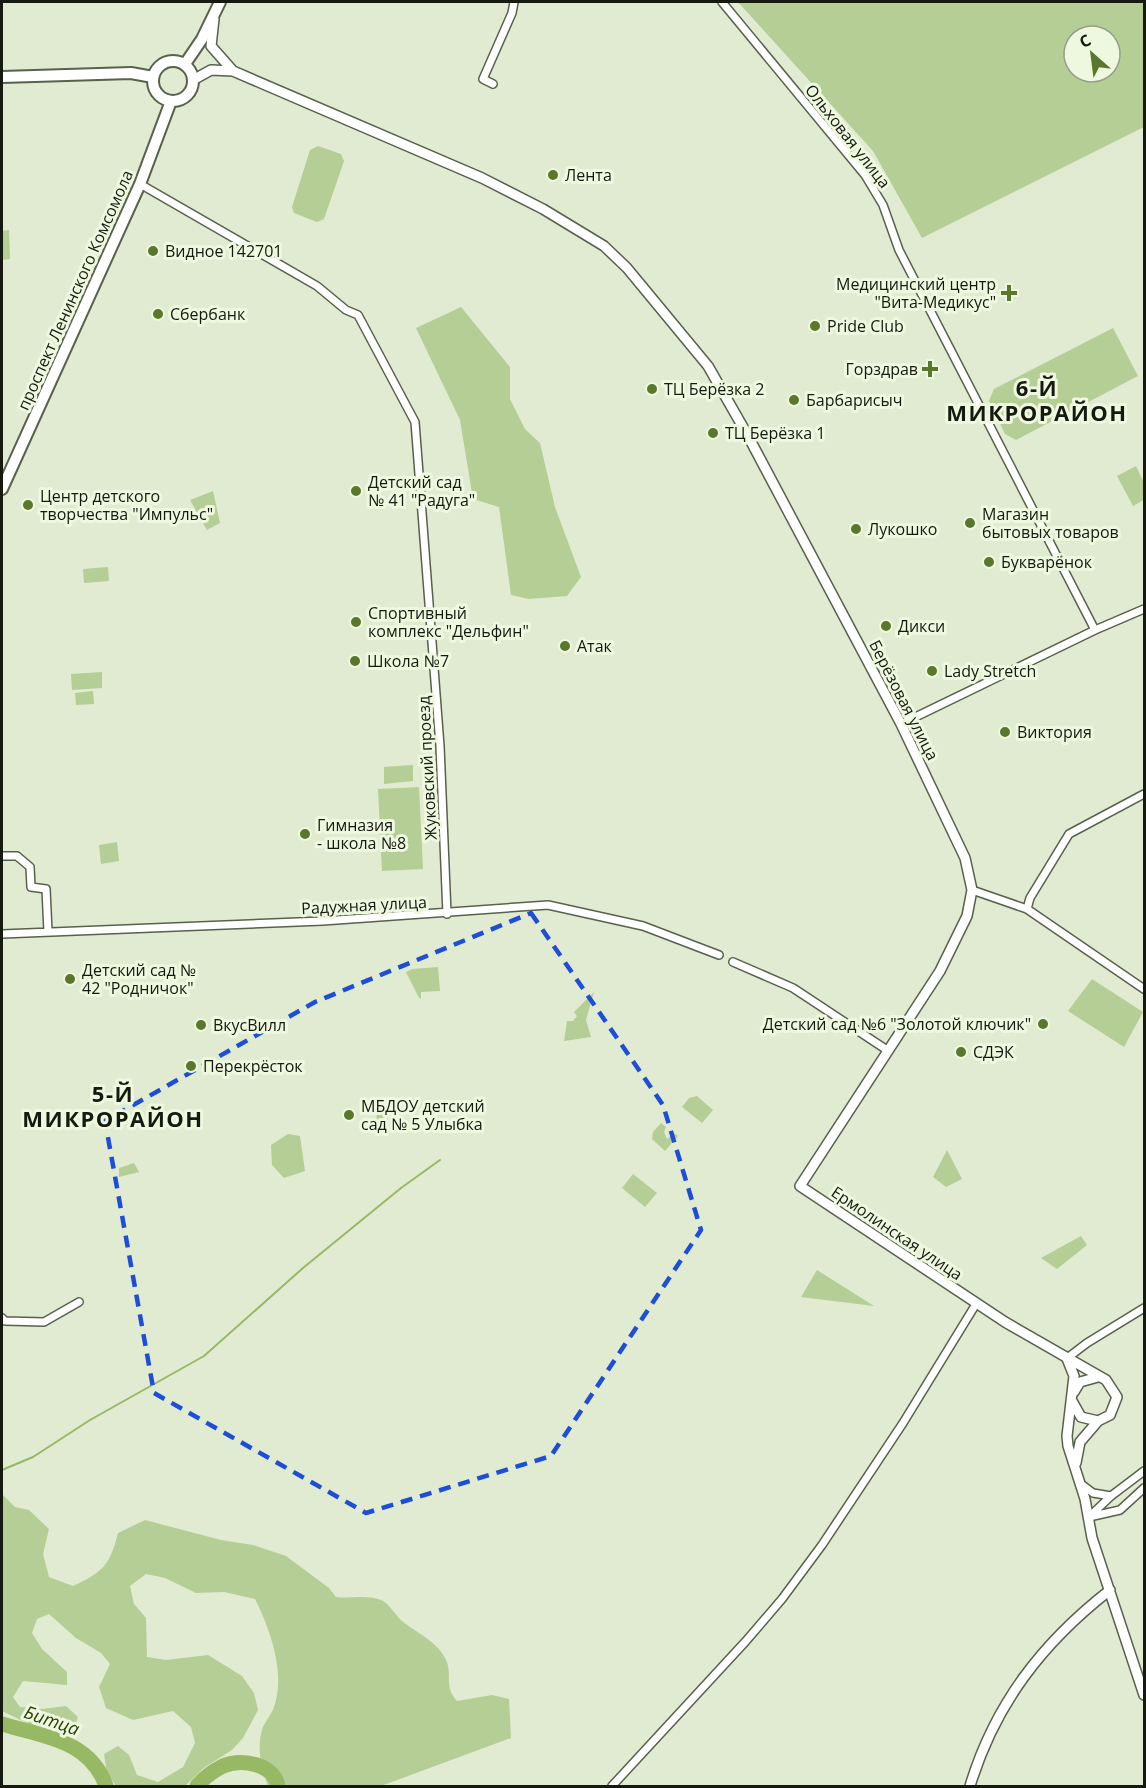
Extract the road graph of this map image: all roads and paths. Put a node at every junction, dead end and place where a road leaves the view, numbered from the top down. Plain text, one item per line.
1 (220, 2) edge
2 (514, 2) edge
3 (722, 2) edge
4 (215, 12) junction
5 (184, 64) junction
6 (233, 71) junction
7 (2, 77) edge
8 (153, 77) junction
9 (193, 80) junction
10 (492, 84) dead end
11 (171, 101) junction
12 (140, 184) junction
13 (2, 489) edge
14 (1144, 609) edge
15 (1095, 630) junction
16 (901, 724) junction
17 (1144, 794) edge
18 (2, 856) edge
19 (972, 890) junction
20 (1027, 909) junction
21 (447, 914) junction
22 (48, 932) junction
23 (2, 934) edge
24 (719, 955) dead end
25 (733, 962) dead end
26 (1144, 989) edge
27 (887, 1050) junction
28 (800, 1186) joint
29 (79, 1302) dead end
30 (976, 1304) junction
31 (1144, 1308) edge
32 (2, 1318) edge
33 (1066, 1359) junction
34 (1100, 1378) junction
35 (1072, 1398) junction
36 (1098, 1421) junction
37 (1076, 1468) junction
38 (1144, 1471) edge
39 (1081, 1484) junction
40 (1144, 1488) edge
41 (1111, 1496) junction
42 (1089, 1518) junction
43 (1110, 1590) junction
44 (1144, 1695) edge
45 (612, 1786) edge
46 (970, 1786) edge

1 - 4 main road
2 - 10 street
3 - 15 street, Ольховая улица
4 - 5 main road
4 - 6 street
5 - 8 main road
5 - 9 main road
6 - 9 street
6 - 16 street, Берёзовая улица
7 - 8 main road
8 - 11 main road
9 - 11 main road
11 - 12 main road, проспект Ленинского Комсомола
12 - 13 main road, проспект Ленинского Комсомола
12 - 21 street, Жуковский проезд
14 - 15 street
15 - 16 street
16 - 19 street, Берёзовая улица
17 - 20 street
18 - 22 street
19 - 20 street
19 - 27 street, Берёзовая улица
20 - 26 street
21 - 22 street, Радужная улица
21 - 24 street, Радужная улица
22 - 23 street, Радужная улица
25 - 27 street
27 - 28 street, Берёзовая улица
28 - 30 street, Ермолинская улица
29 - 32 street
30 - 33 street, Ермолинская улица
30 - 45 street
31 - 33 street
33 - 34 street, Ермолинская улица
33 - 35 street
34 - 35 street
34 - 36 street
35 - 36 street
35 - 37 street
36 - 37 street
37 - 39 street
38 - 41 street
39 - 41 street
39 - 42 street
40 - 42 street
41 - 42 street
42 - 43 street
43 - 44 street
43 - 46 street

